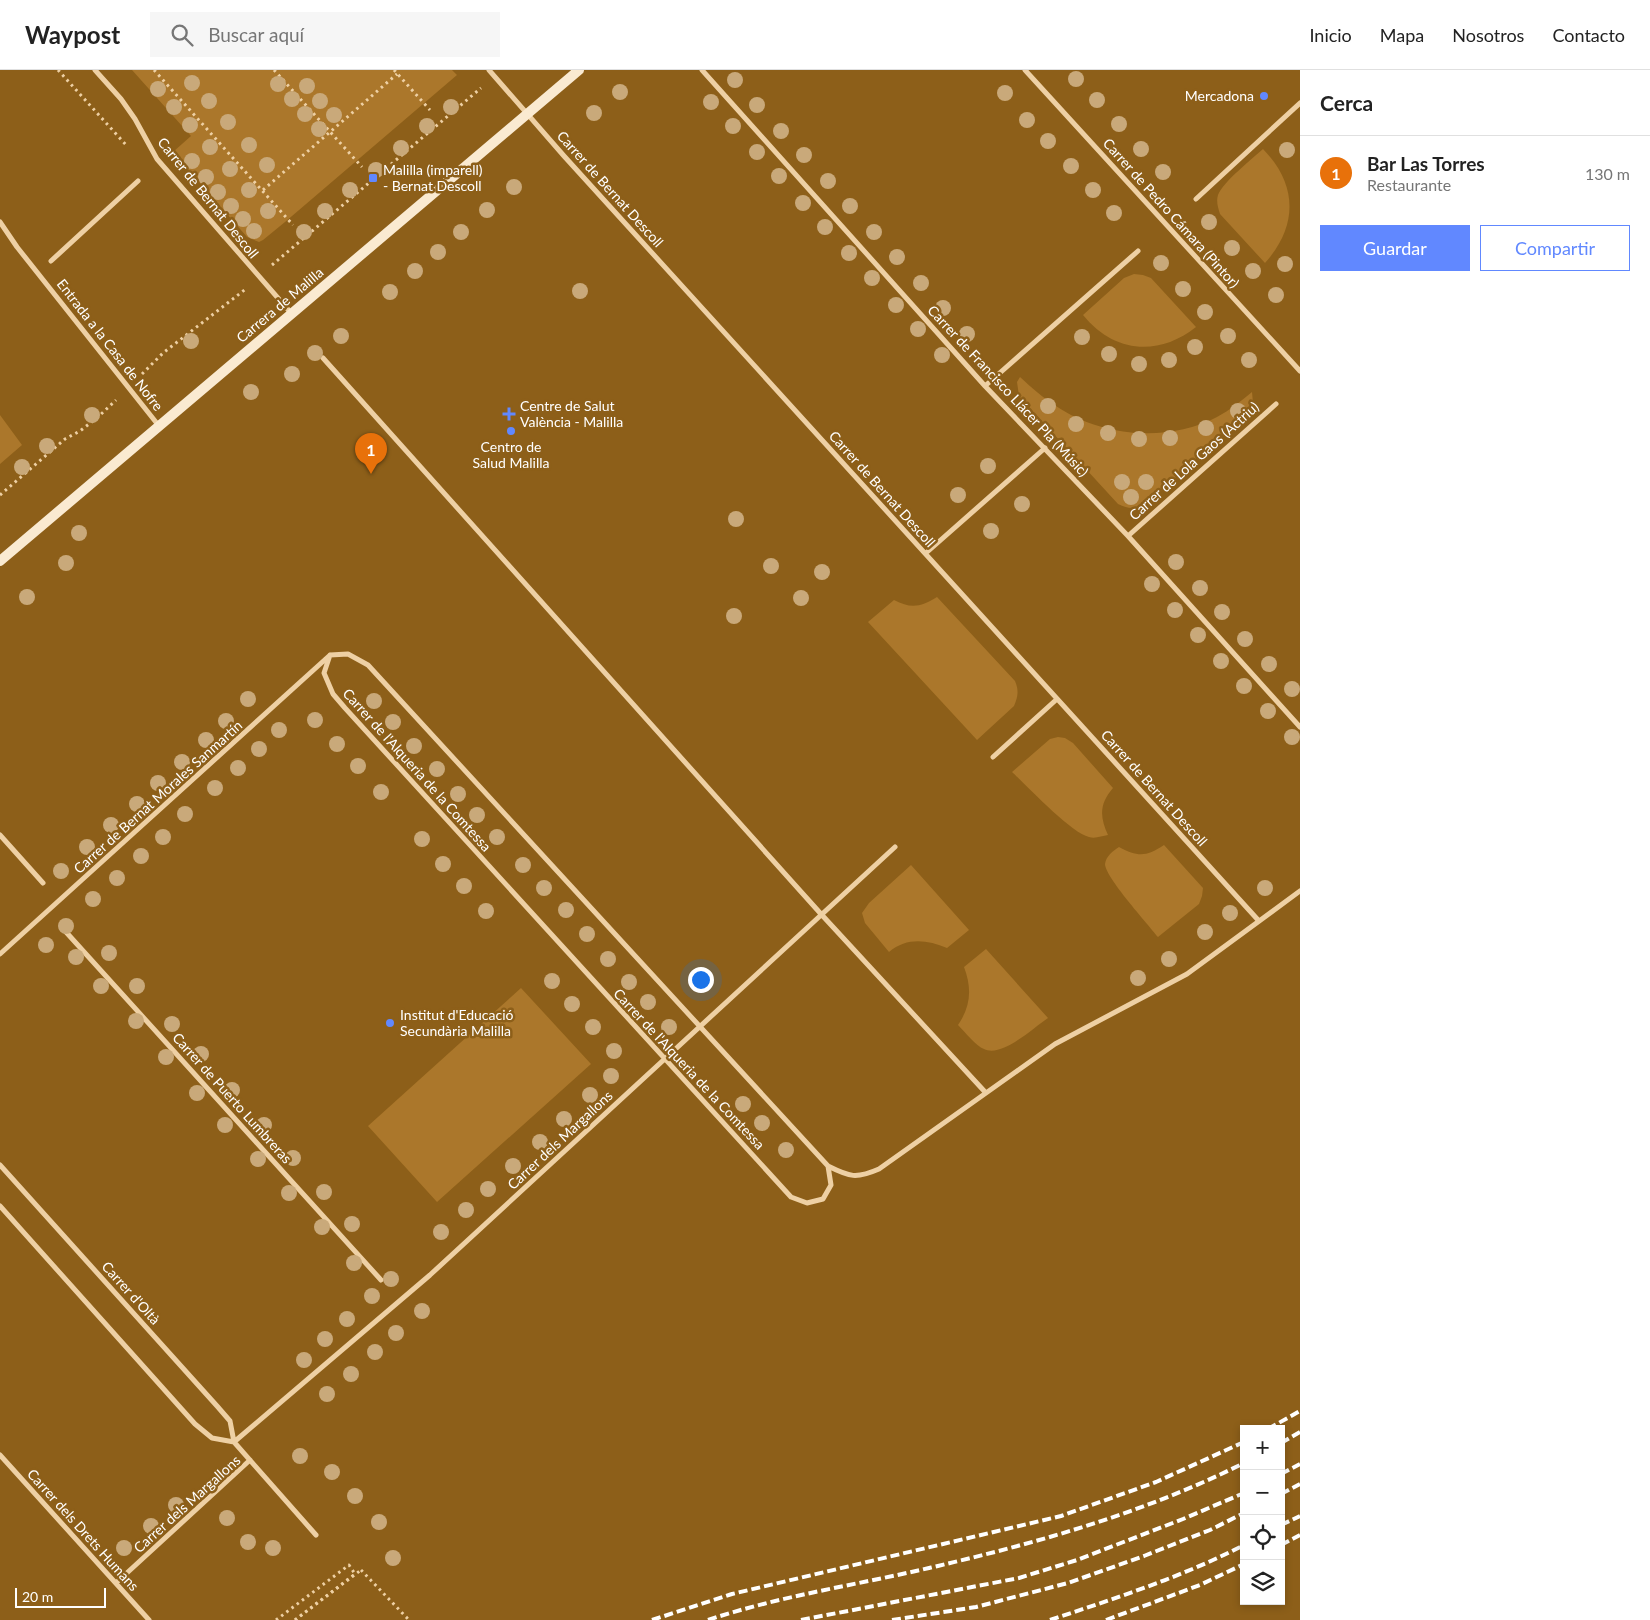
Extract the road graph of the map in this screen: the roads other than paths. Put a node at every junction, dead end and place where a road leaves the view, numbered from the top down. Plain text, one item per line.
1 (95, 70) edge
2 (489, 70) edge
3 (578, 70) edge
4 (702, 70) edge
5 (1025, 70) edge
6 (1300, 103) edge
7 (528, 113) junction
8 (138, 181) dead end
9 (1196, 199) dead end
10 (0, 222) edge
11 (1138, 251) dead end
12 (51, 261) dead end
13 (291, 313) junction
14 (323, 358) dead end
15 (1300, 371) edge
16 (985, 386) junction
17 (1276, 404) dead end
18 (160, 426) junction
19 (1045, 448) junction
20 (1128, 536) junction
21 (926, 553) junction
22 (0, 561) edge
23 (330, 655) junction
24 (1058, 699) junction
25 (1300, 727) edge
26 (993, 757) dead end
27 (0, 835) edge
28 (895, 847) dead end
29 (43, 883) dead end
30 (1300, 891) edge
31 (821, 914) junction
32 (1259, 921) junction
33 (66, 932) dead end
34 (0, 954) edge
35 (700, 1028) junction
36 (665, 1059) junction
37 (986, 1093) junction
38 (0, 1165) edge
39 (828, 1166) junction
40 (0, 1206) edge
41 (381, 1280) dead end
42 (234, 1442) junction
43 (0, 1455) edge
44 (250, 1460) junction
45 (316, 1536) dead end
46 (116, 1584) junction
47 (148, 1620) edge

1 - 13 street, Carrer de Bernat Descoll
2 - 7 street, Carrer de Bernat Descoll
3 - 7 street, Carrera de Malilla
4 - 16 street, Carrer de Francisco Llácer Pla (Músic)
5 - 15 street, Carrer de Pedro Cámara (Pintor)
6 - 9 street
7 - 13 street, Carrera de Malilla
7 - 21 street, Carrer de Bernat Descoll
8 - 12 street
10 - 18 street, Entrada a la Casa de Nofre
11 - 16 street
13 - 18 street, Carrera de Malilla
14 - 31 street
16 - 19 street, Carrer de Francisco Llácer Pla (Músic)
17 - 20 street, Carrer de Lola Gaos (Actriu)
18 - 22 street, Carrera de Malilla
19 - 20 street, Carrer de Francisco Llácer Pla (Músic)
19 - 21 street
20 - 25 street, Carrer de Francisco Llácer Pla (Músic)
21 - 24 street, Carrer de Bernat Descoll
23 - 34 street, Carrer de Bernat Morales Sanmartín
23 - 35 street
23 - 36 street, Carrer de l'Alqueria de la Comtessa
24 - 26 street
24 - 32 street, Carrer de Bernat Descoll
27 - 29 street
28 - 31 street, Carrer dels Margallons
30 - 32 street
31 - 35 street, Carrer dels Margallons
31 - 37 street
32 - 37 street
33 - 41 street, Carrer de Puerto Lumbreras
35 - 36 street, Carrer dels Margallons
35 - 39 street
36 - 39 street, Carrer de l'Alqueria de la Comtessa
36 - 42 street, Carrer dels Margallons
37 - 39 street
38 - 42 street, Carrer d'Oltà
40 - 42 street
42 - 44 street, Carrer d'Oltà
43 - 46 street, Carrer dels Drets Humans
44 - 45 street, Carrer d'Oltà
44 - 46 street, Carrer dels Margallons
46 - 47 street, Carrer dels Drets Humans

